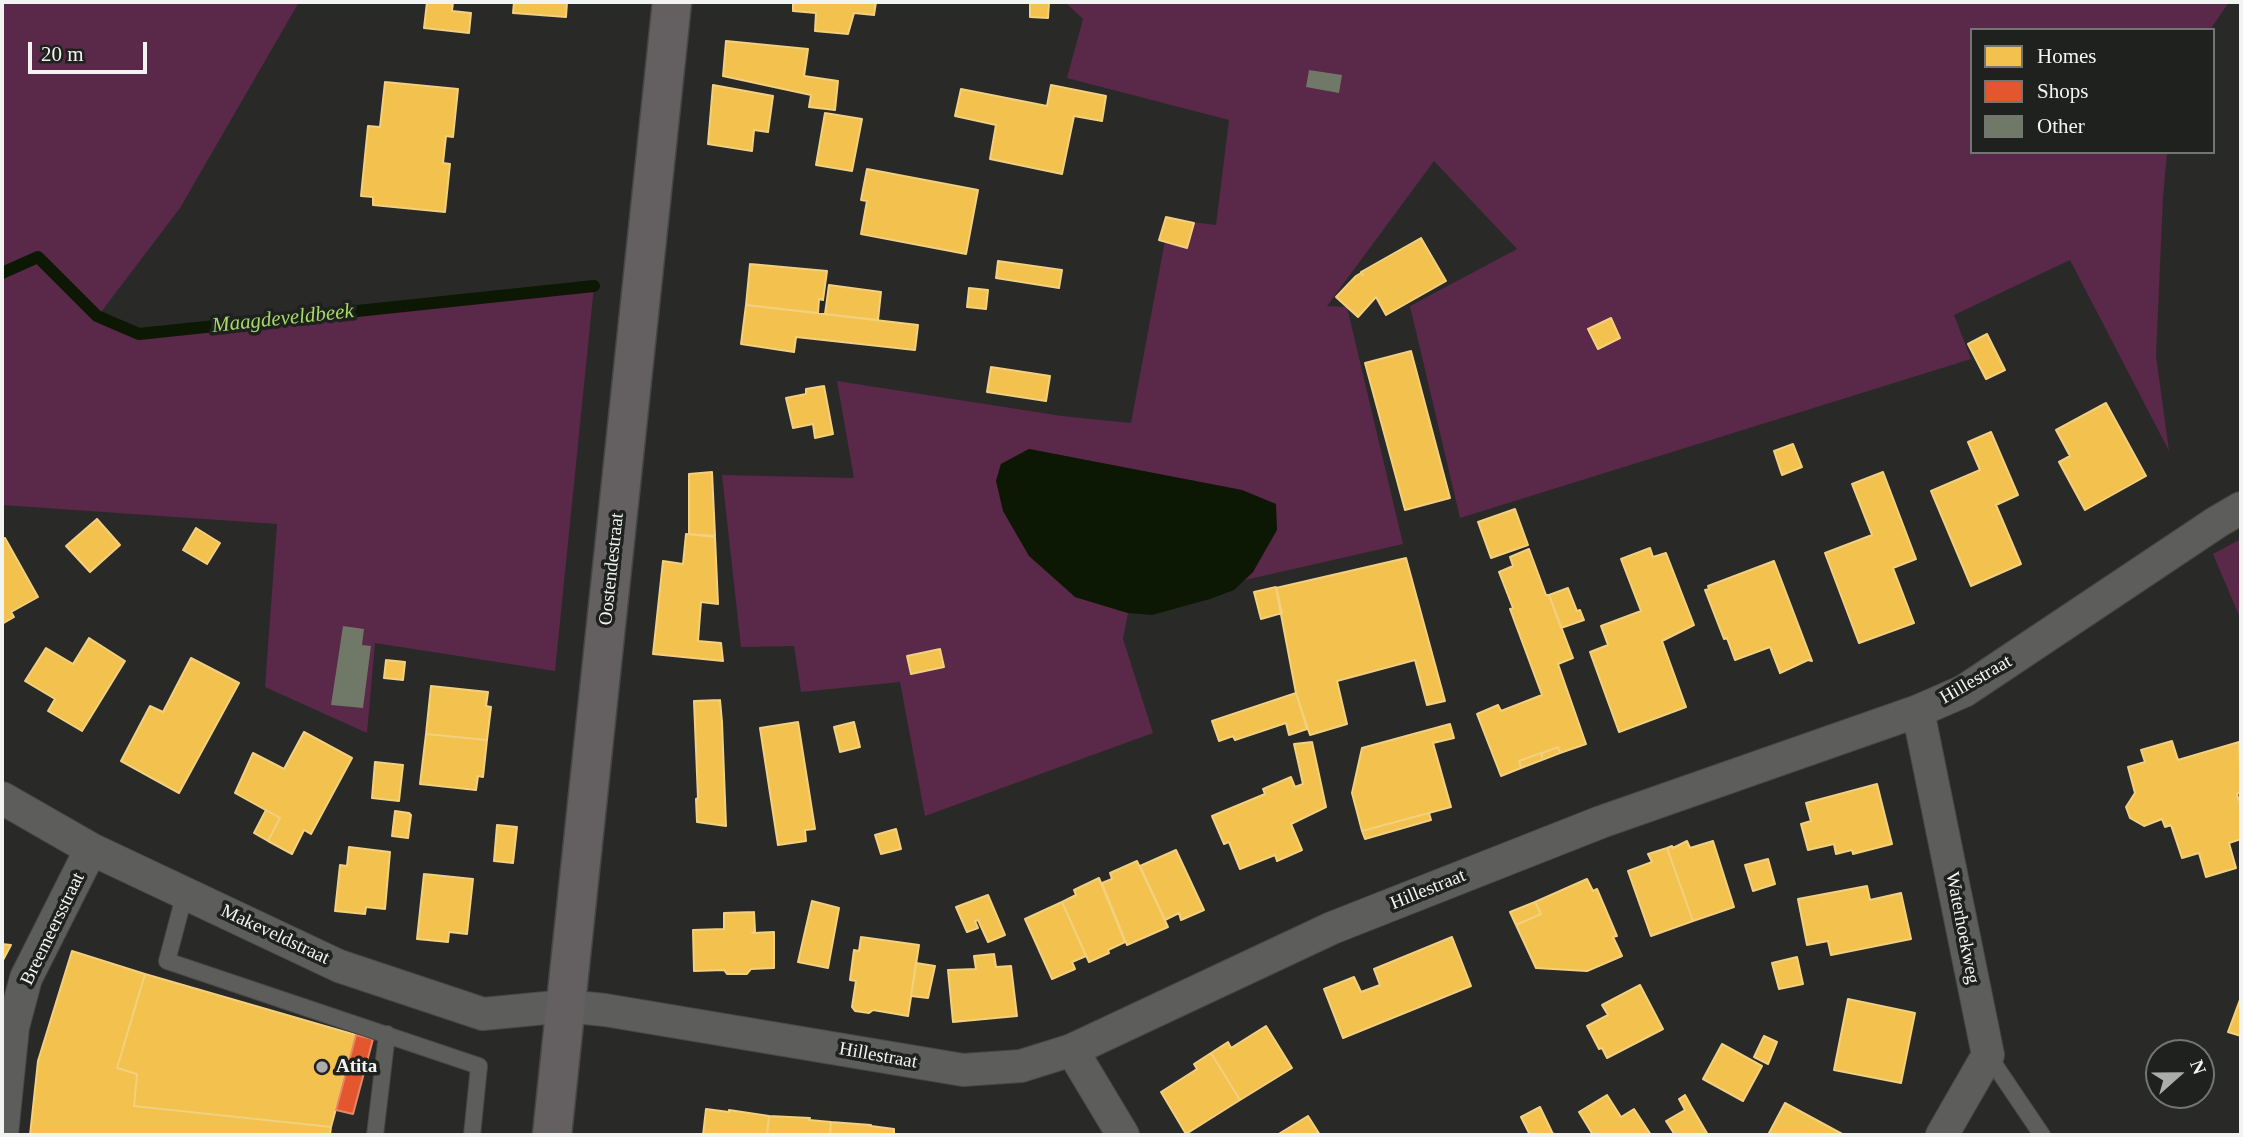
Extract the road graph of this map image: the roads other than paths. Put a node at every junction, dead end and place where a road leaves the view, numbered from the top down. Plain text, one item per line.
1 (672, 2) edge
2 (2241, 508) edge
3 (1918, 711) junction
4 (2, 798) edge
5 (92, 849) junction
6 (185, 893) junction
7 (566, 1006) junction
8 (387, 1034) junction
9 (1072, 1050) junction
10 (1988, 1055) junction
11 (2, 1134) edge
12 (375, 1135) edge
13 (472, 1135) edge
14 (552, 1135) edge
15 (1123, 1135) edge
16 (1942, 1135) edge
17 (2042, 1135) edge

1 - 7 main road, Oostendestraat
2 - 3 street, Hillestraat
3 - 9 street, Hillestraat
3 - 10 street, Waterhoekweg
4 - 5 street, Makeveldstraat
5 - 6 street, Makeveldstraat
5 - 11 street, Breemeersstraat
6 - 7 street, Makeveldstraat
6 - 8 lane
7 - 9 street, Hillestraat
7 - 14 main road, Oostendestraat
8 - 12 lane
8 - 13 lane
9 - 15 street
10 - 16 street
10 - 17 lane

